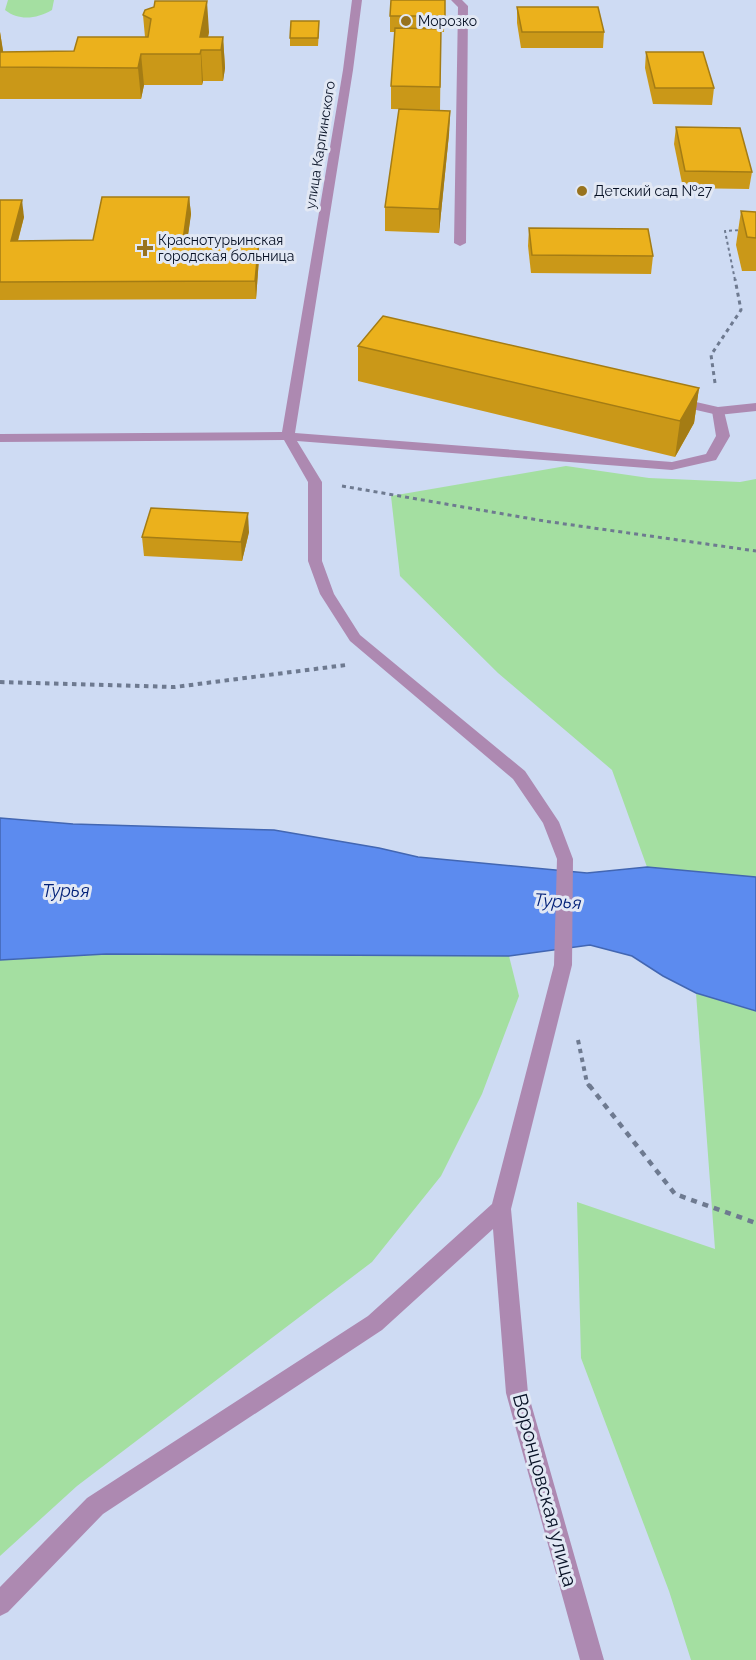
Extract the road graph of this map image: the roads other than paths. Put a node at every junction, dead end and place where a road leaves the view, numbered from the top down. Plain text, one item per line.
1 (357, 0) edge
2 (456, 0) edge
3 (460, 243) dead end
4 (660, 398) edge
5 (756, 407) edge
6 (718, 411) junction
7 (288, 436) junction
8 (0, 438) edge
9 (501, 1209) junction
10 (0, 1604) edge
11 (592, 1660) edge

1 - 7 street, улица Карпинского
2 - 3 street
4 - 6 street
5 - 6 street
6 - 7 street
7 - 8 street
7 - 9 street, Воронцовская улица
9 - 10 street
9 - 11 street, Воронцовская улица

